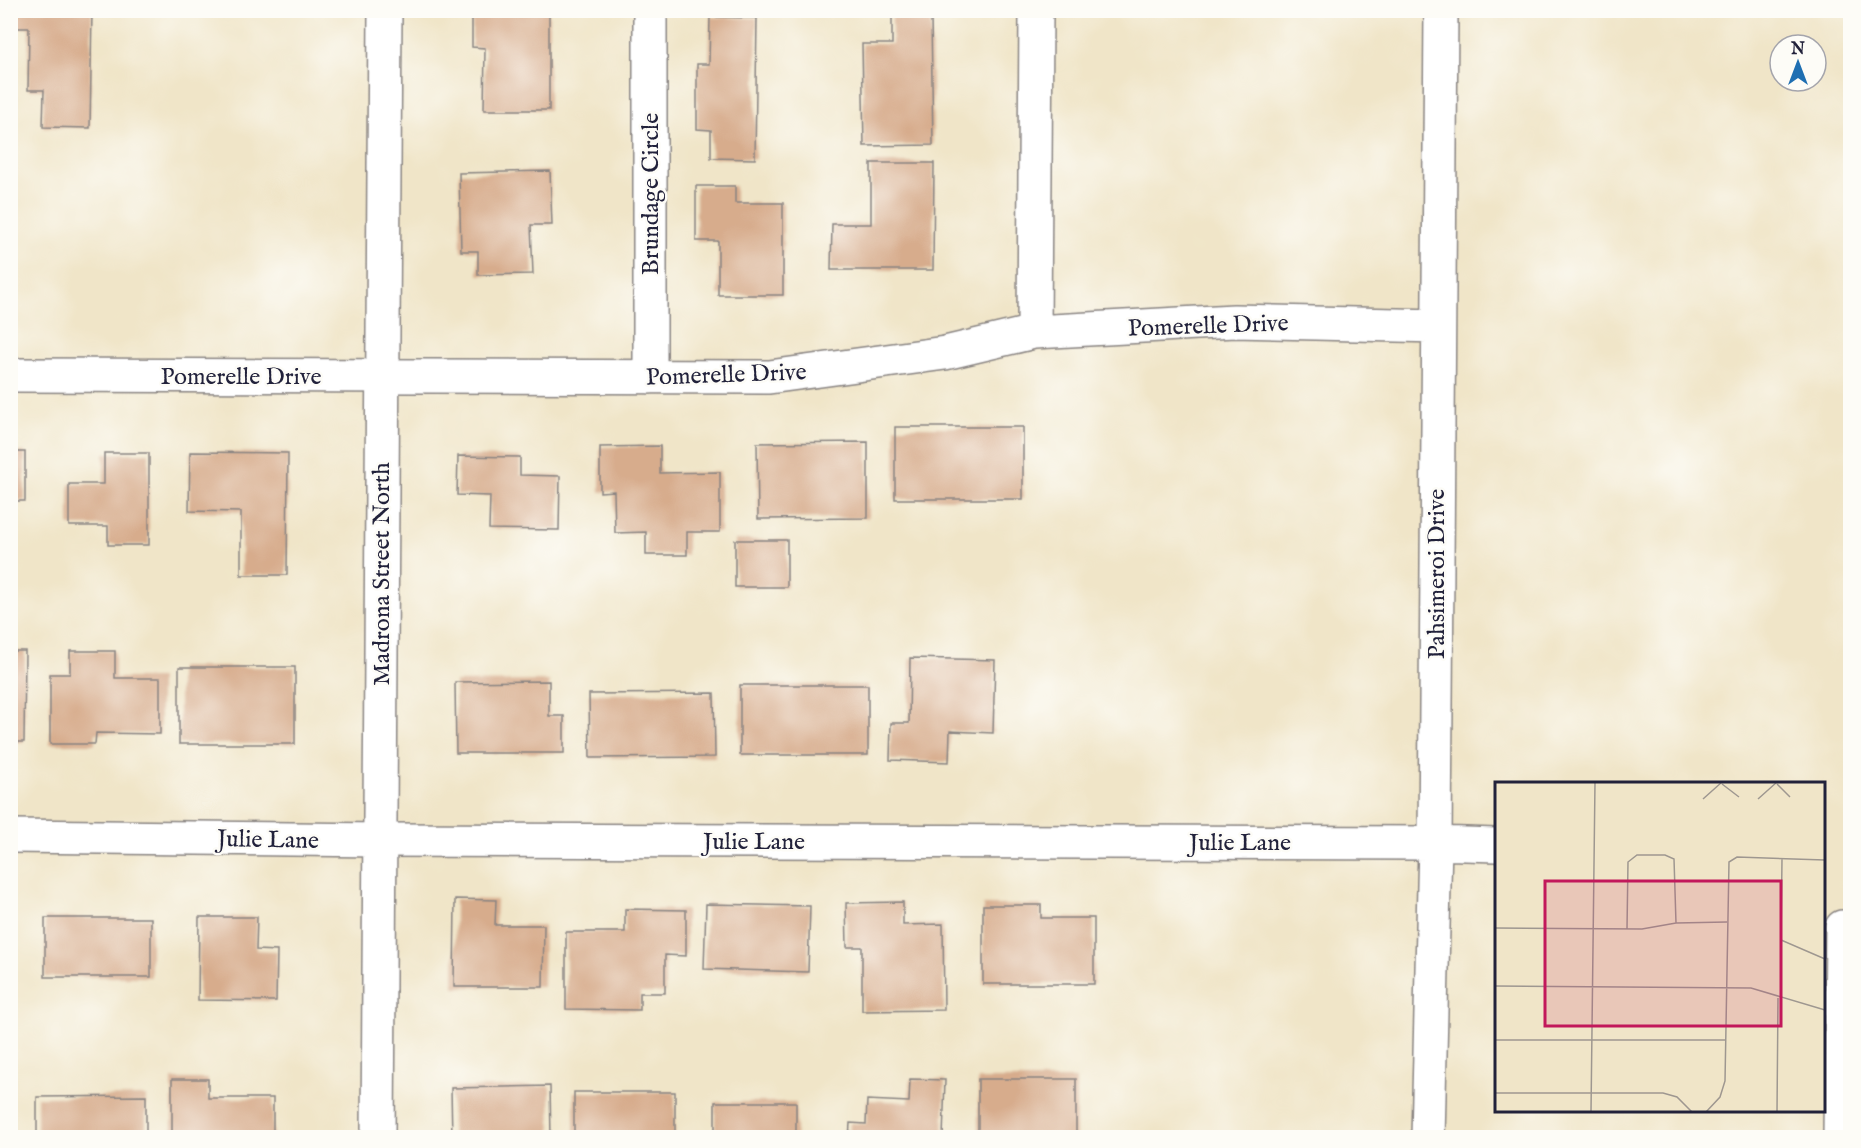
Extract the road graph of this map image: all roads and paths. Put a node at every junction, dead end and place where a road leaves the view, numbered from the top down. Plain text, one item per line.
1 (385, 10) edge
2 (650, 10) edge
3 (1036, 10) edge
4 (1441, 10) edge
5 (1438, 327) junction
6 (1034, 332) junction
7 (10, 375) edge
8 (381, 377) junction
9 (651, 377) junction
10 (10, 836) edge
11 (381, 840) junction
12 (1435, 843) junction
13 (1495, 845) edge
14 (1839, 926) edge
15 (378, 1137) edge
16 (1428, 1137) edge
17 (1840, 1137) edge

1 - 8 street, Madrona Street North
2 - 9 street, Brundage Circle
3 - 6 street
4 - 5 street, Pahsimeroi Drive
5 - 6 street, Pomerelle Drive
5 - 12 street, Pahsimeroi Drive
6 - 9 street, Pomerelle Drive
7 - 8 street, Pomerelle Drive
8 - 9 street, Pomerelle Drive
8 - 11 street, Madrona Street North
10 - 11 street, Julie Lane
11 - 12 street, Julie Lane
11 - 15 street, Madrona Street North
12 - 13 street, Julie Lane
12 - 16 street, Pahsimeroi Drive
14 - 17 street

